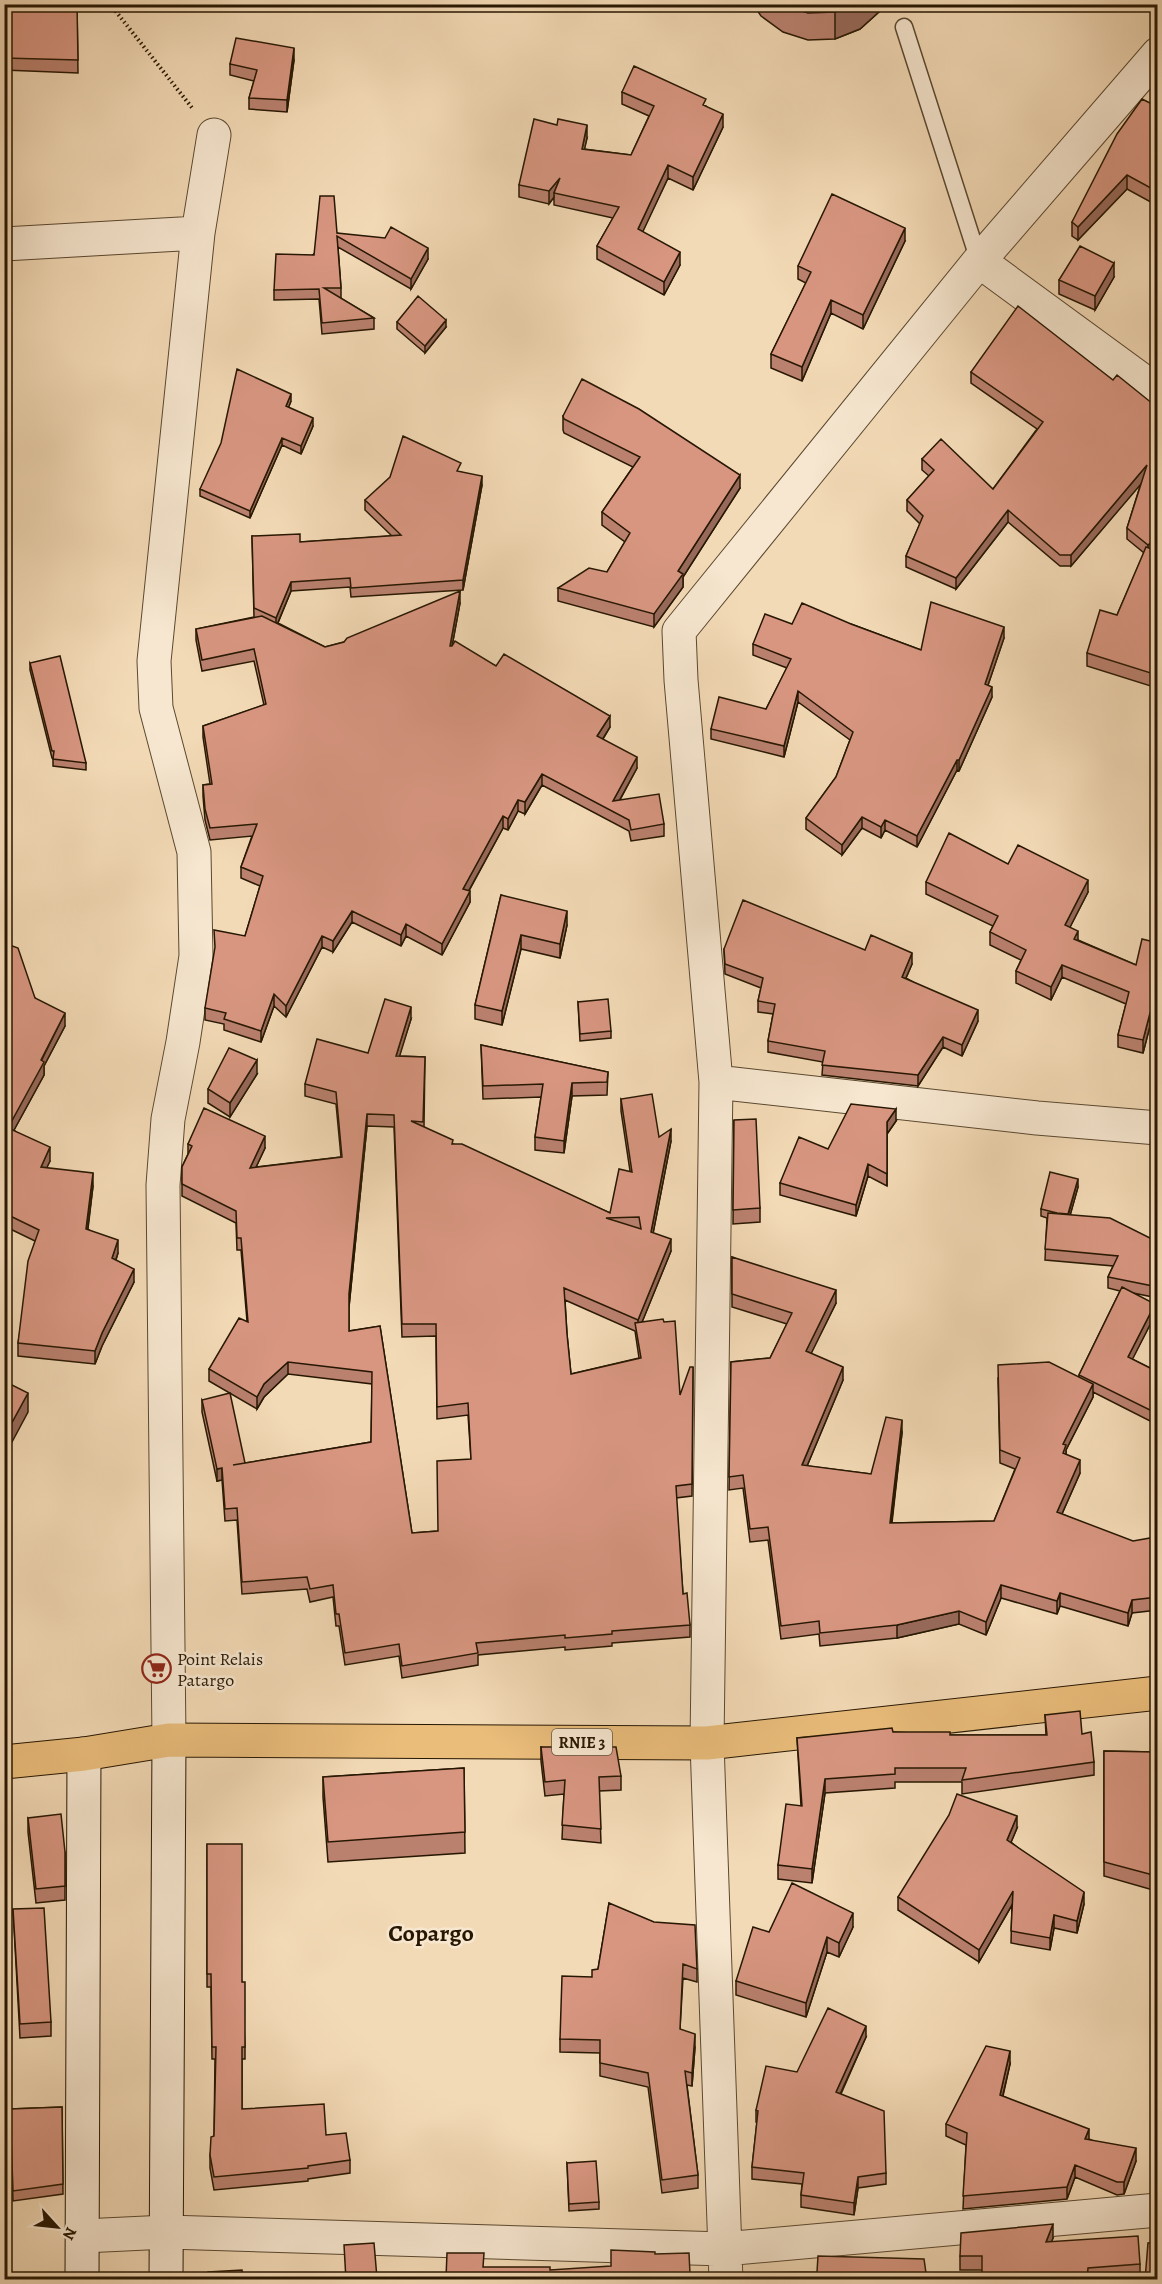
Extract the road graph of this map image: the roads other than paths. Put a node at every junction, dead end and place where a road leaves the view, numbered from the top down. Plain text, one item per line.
1 (904, 27) dead end
2 (1158, 54) edge
3 (214, 135) road end
4 (198, 233) junction
5 (4, 244) edge
6 (979, 261) junction
7 (1158, 393) edge
8 (716, 1082) junction
9 (1158, 1128) edge
10 (1158, 1692) edge
11 (169, 1740) junction
12 (706, 1743) junction
13 (84, 1754) junction
14 (4, 1762) edge
15 (1158, 2210) edge
16 (166, 2232) junction
17 (83, 2236) junction
18 (725, 2264) edge
19 (82, 2280) edge
20 (166, 2280) edge

1 - 6 lane
2 - 6 street
3 - 4 street
4 - 5 street
4 - 11 street
6 - 7 street
6 - 8 street
8 - 9 street
8 - 12 street
10 - 12 highway, RNIE 3
11 - 12 highway, RNIE 3
11 - 13 highway, RNIE 3
11 - 16 street
12 - 18 street
13 - 14 highway, RNIE 3
13 - 17 street
15 - 18 street
16 - 17 street
16 - 18 street
16 - 20 street
17 - 19 street

